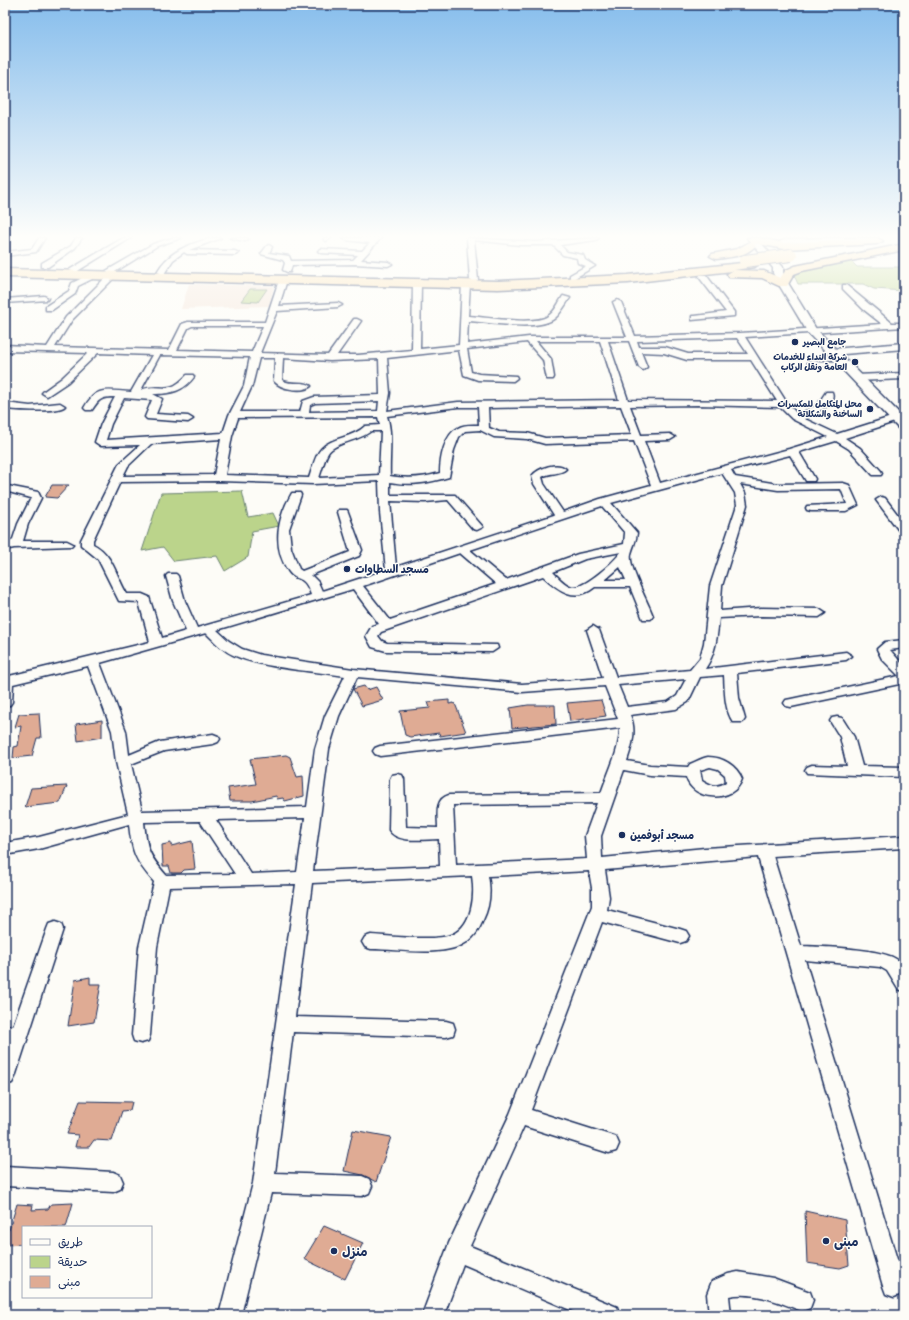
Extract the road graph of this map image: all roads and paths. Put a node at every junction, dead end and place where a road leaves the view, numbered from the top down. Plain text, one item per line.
1 (23, 300) edge
2 (61, 300) edge
3 (87, 300) edge
4 (277, 300) edge
5 (417, 300) edge
6 (468, 300) edge
7 (565, 300) edge
8 (720, 300) edge
9 (794, 300) edge
10 (859, 300) edge
11 (5, 301) edge
12 (617, 302) dead end
13 (338, 305) dead end
14 (49, 308) dead end
15 (274, 309) junction
16 (465, 318) junction
17 (695, 318) dead end
18 (357, 321) dead end
19 (267, 324) junction
20 (904, 325) edge
21 (890, 326) junction
22 (812, 331) junction
23 (740, 335) junction
24 (529, 339) junction
25 (603, 339) junction
26 (632, 339) junction
27 (463, 346) junction
28 (904, 346) edge
29 (9, 348) edge
30 (50, 348) junction
31 (636, 349) junction
32 (96, 350) junction
33 (158, 351) junction
34 (172, 352) junction
35 (832, 352) junction
36 (416, 353) junction
37 (255, 355) junction
38 (279, 356) junction
39 (383, 356) junction
40 (753, 357) junction
41 (330, 358) junction
42 (5, 359) edge
43 (811, 364) dead end
44 (844, 365) junction
45 (643, 367) dead end
46 (190, 376) dead end
47 (904, 376) edge
48 (550, 377) dead end
49 (513, 378) dead end
50 (856, 378) junction
51 (307, 386) dead end
52 (47, 393) dead end
53 (136, 393) junction
54 (121, 394) junction
55 (829, 394) dead end
56 (384, 398) junction
57 (624, 402) junction
58 (783, 404) junction
59 (483, 405) junction
60 (5, 406) edge
61 (60, 406) dead end
62 (89, 408) dead end
63 (304, 414) junction
64 (382, 414) junction
65 (234, 415) junction
66 (798, 418) junction
67 (188, 419) dead end
68 (901, 420) edge
69 (484, 427) junction
70 (386, 428) junction
71 (227, 436) junction
72 (670, 437) dead end
73 (638, 438) junction
74 (837, 438) junction
75 (149, 441) junction
76 (793, 451) junction
77 (724, 468) junction
78 (561, 469) dead end
79 (878, 473) dead end
80 (219, 478) junction
81 (385, 478) junction
82 (117, 479) junction
83 (810, 479) dead end
84 (732, 480) junction
85 (313, 481) junction
86 (656, 486) junction
87 (8, 489) dead end
88 (296, 495) dead end
89 (385, 498) junction
90 (881, 500) dead end
91 (604, 501) junction
92 (811, 508) dead end
93 (343, 512) dead end
94 (560, 515) junction
95 (477, 527) dead end
96 (904, 530) edge
97 (67, 544) dead end
98 (9, 546) edge
99 (462, 549) junction
100 (627, 552) junction
101 (545, 571) junction
102 (392, 573) junction
103 (301, 574) junction
104 (172, 576) dead end
105 (592, 583) junction
106 (634, 584) junction
107 (356, 585) junction
108 (504, 585) junction
109 (318, 597) junction
110 (819, 613) dead end
111 (713, 615) junction
112 (647, 616) dead end
113 (387, 625) junction
114 (208, 628) junction
115 (592, 630) dead end
116 (193, 633) junction
117 (156, 643) junction
118 (904, 644) edge
119 (492, 648) dead end
120 (846, 656) dead end
121 (93, 661) junction
122 (730, 670) junction
123 (353, 673) junction
124 (695, 673) junction
125 (904, 674) edge
126 (904, 679) edge
127 (6, 682) edge
128 (610, 682) junction
129 (5, 702) edge
130 (791, 703) dead end
131 (625, 718) junction
132 (738, 719) dead end
133 (837, 721) dead end
134 (213, 739) dead end
135 (380, 751) dead end
136 (123, 762) junction
137 (619, 764) junction
138 (812, 770) dead end
139 (856, 771) junction
140 (692, 772) dead end
141 (904, 772) edge
142 (396, 779) dead end
143 (607, 798) junction
144 (314, 812) junction
145 (205, 816) junction
146 (136, 817) junction
147 (446, 834) junction
148 (904, 842) edge
149 (5, 849) edge
150 (764, 851) junction
151 (595, 865) junction
152 (479, 869) junction
153 (448, 870) junction
154 (304, 877) junction
155 (246, 880) junction
156 (162, 881) junction
157 (597, 914) junction
158 (55, 929) dead end
159 (680, 936) dead end
160 (371, 942) dead end
161 (795, 952) junction
162 (904, 984) edge
163 (284, 1024) junction
164 (446, 1029) dead end
165 (12, 1034) edge
166 (141, 1035) dead end
167 (5, 1077) edge
168 (519, 1115) junction
169 (609, 1144) dead end
170 (5, 1176) edge
171 (113, 1182) dead end
172 (263, 1183) junction
173 (362, 1186) dead end
174 (457, 1251) junction
175 (894, 1286) dead end
176 (802, 1300) dead end
177 (230, 1315) edge
178 (433, 1315) edge
179 (609, 1315) edge
180 (720, 1315) edge

1 - 11 street
2 - 14 street
3 - 30 street
4 - 15 street
5 - 36 street
6 - 16 street
7 - 16 street
8 - 17 street
9 - 22 main road
10 - 21 street
12 - 26 street
13 - 15 street
15 - 19 street
16 - 27 street
18 - 41 street
19 - 34 street
19 - 37 street
20 - 21 street
21 - 22 street
22 - 23 street
22 - 35 main road
23 - 26 street
23 - 40 street
24 - 25 street
24 - 27 street
24 - 48 street
25 - 26 street
25 - 57 street
26 - 31 street
27 - 36 street
27 - 49 street
28 - 35 street
29 - 30 street
29 - 42 street
30 - 32 street
31 - 40 street
31 - 45 street
32 - 33 street
32 - 52 street
33 - 34 street
33 - 53 street
34 - 37 street
35 - 44 main road
36 - 39 street
37 - 38 street
37 - 65 street
38 - 41 street
38 - 51 street
39 - 41 street
39 - 56 street
40 - 58 street
43 - 44 street
44 - 50 main road
46 - 53 street
47 - 50 street
50 - 68 main road
53 - 54 street
53 - 67 street
54 - 62 street
54 - 75 street
55 - 66 street
56 - 63 street
56 - 64 street
57 - 58 street
57 - 59 street
57 - 73 street
58 - 66 street
59 - 64 street
59 - 69 street
60 - 61 street
63 - 64 street
63 - 65 street
64 - 70 street
65 - 71 street
66 - 74 street
68 - 74 street
69 - 73 street
69 - 81 street
70 - 81 street
70 - 85 street
71 - 75 street
71 - 80 street
72 - 73 street
73 - 86 street
74 - 76 street
74 - 79 street
75 - 82 street
76 - 77 street
76 - 83 street
77 - 84 street
77 - 86 street
78 - 94 street
80 - 82 street
80 - 85 street
81 - 85 street
81 - 89 street
82 - 117 street
84 - 92 street
84 - 111 street
86 - 91 street
87 - 98 street
88 - 103 street
89 - 95 street
89 - 102 street
90 - 96 street
91 - 94 street
91 - 100 street
93 - 103 street
94 - 99 street
97 - 98 street
99 - 102 street
99 - 108 street
100 - 101 street
100 - 105 street
100 - 106 street
101 - 105 street
101 - 108 street
102 - 107 street
103 - 109 street
104 - 116 street
105 - 106 street
106 - 112 street
107 - 109 street
107 - 113 street
108 - 113 street
109 - 114 street
110 - 111 street
111 - 124 street
113 - 119 street
114 - 116 street
114 - 123 street
115 - 128 street
116 - 117 street
117 - 121 street
118 - 125 street
120 - 122 street
121 - 127 street
121 - 136 street
122 - 124 street
122 - 132 street
123 - 128 street
123 - 144 street
124 - 128 street
124 - 131 street
126 - 130 street
127 - 129 street
128 - 131 street
131 - 135 street
131 - 137 street
133 - 139 street
134 - 136 street
136 - 146 street
137 - 140 street
137 - 143 street
138 - 139 street
139 - 141 street
142 - 147 street
143 - 147 street
143 - 151 street
144 - 145 street
144 - 154 street
145 - 146 street
145 - 155 street
146 - 149 street
146 - 156 street
147 - 153 street
148 - 150 street
150 - 151 street
150 - 161 street
151 - 152 street
151 - 157 street
152 - 153 street
152 - 160 street
153 - 154 street
154 - 155 street
154 - 163 street
155 - 156 street
156 - 166 street
157 - 159 street
157 - 168 street
158 - 165 street
161 - 162 street
161 - 175 street
163 - 164 street
163 - 172 street
165 - 167 street
168 - 169 street
168 - 174 street
170 - 171 street
172 - 173 street
172 - 177 street
174 - 178 street
174 - 179 street
176 - 180 street

